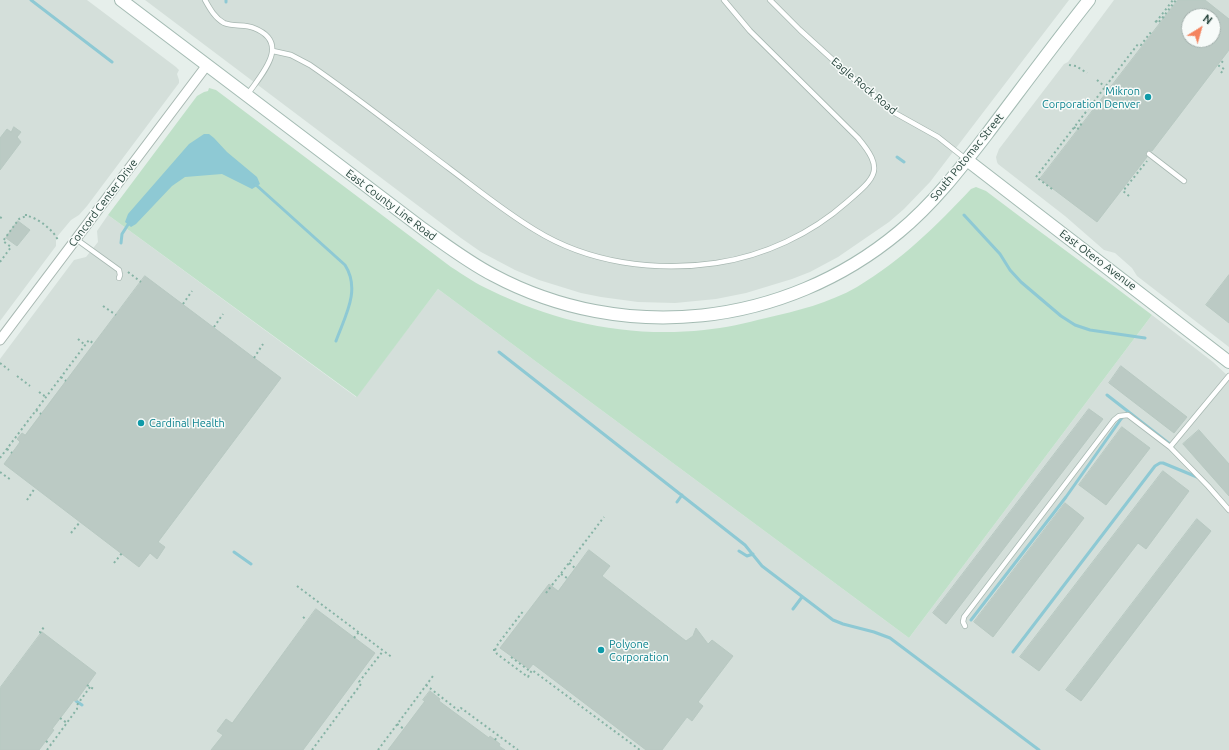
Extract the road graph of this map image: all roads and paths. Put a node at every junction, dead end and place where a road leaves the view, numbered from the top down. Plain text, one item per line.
1 (121, 0) edge
2 (205, 0) edge
3 (724, 0) edge
4 (770, 0) edge
5 (1089, 0) edge
6 (1173, 0) edge
7 (1176, 0) edge
8 (1151, 34) dead end
9 (273, 51) junction
10 (1222, 60) dead end
11 (207, 65) junction
12 (1069, 65) dead end
13 (1087, 73) dead end
14 (1221, 73) dead end
15 (1097, 80) dead end
16 (1105, 87) junction
17 (246, 95) junction
18 (1083, 124) dead end
19 (1074, 128) junction
20 (1052, 155) junction
21 (1150, 155) joint
22 (1056, 158) dead end
23 (967, 160) junction
24 (1184, 181) dead end
25 (1052, 189) dead end
26 (1129, 196) dead end
27 (76, 238) junction
28 (11, 241) dead end
29 (58, 242) dead end
30 (8, 245) junction
31 (0, 262) edge
32 (128, 272) dead end
33 (119, 278) dead end
34 (141, 282) dead end
35 (192, 291) dead end
36 (183, 304) dead end
37 (103, 306) dead end
38 (223, 314) dead end
39 (116, 315) dead end
40 (702, 316) joint
41 (214, 327) dead end
42 (0, 340) edge
43 (78, 340) dead end
44 (94, 344) dead end
45 (263, 344) dead end
46 (85, 345) junction
47 (254, 358) dead end
48 (1229, 362) edge
49 (0, 363) edge
50 (9, 370) dead end
51 (17, 376) dead end
52 (1229, 376) edge
53 (61, 377) junction
54 (66, 381) dead end
55 (30, 386) dead end
56 (39, 392) dead end
57 (46, 397) junction
58 (36, 410) junction
59 (41, 414) dead end
60 (1170, 447) junction
61 (7, 449) junction
62 (12, 453) dead end
63 (0, 458) edge
64 (0, 472) edge
65 (11, 480) dead end
66 (35, 488) dead end
67 (27, 500) dead end
68 (1229, 510) edge
69 (604, 517) dead end
70 (80, 522) dead end
71 (71, 533) dead end
72 (122, 553) dead end
73 (114, 563) dead end
74 (569, 563) junction
75 (575, 568) dead end
76 (561, 574) junction
77 (567, 578) dead end
78 (297, 586) dead end
79 (546, 593) dead end
80 (524, 610) dead end
81 (303, 617) dead end
82 (307, 620) dead end
83 (45, 626) dead end
84 (965, 626) dead end
85 (359, 632) junction
86 (42, 633) dead end
87 (354, 638) dead end
88 (383, 650) junction
89 (371, 658) dead end
90 (393, 658) dead end
91 (375, 661) junction
92 (507, 661) junction
93 (536, 667) dead end
94 (532, 672) junction
95 (433, 676) dead end
96 (549, 676) dead end
97 (546, 680) junction
98 (426, 686) junction
99 (94, 690) dead end
100 (576, 697) dead end
101 (573, 700) junction
102 (60, 718) dead end
103 (67, 723) junction
104 (397, 724) junction
105 (611, 724) dead end
106 (609, 727) junction
107 (404, 729) dead end
108 (498, 735) junction
109 (495, 740) dead end
110 (46, 741) dead end
111 (51, 745) junction
112 (47, 750) edge
113 (312, 750) edge
114 (378, 750) edge
115 (518, 750) edge
116 (640, 750) edge

1 - 11 main road, East County Line Road
2 - 9 lane
3 - 9 lane
4 - 23 lane, Eagle Rock Road
5 - 23 main road, South Potomac Street
6 - 7 path
8 - 16 path
9 - 17 lane
10 - 14 path
11 - 17 main road, East County Line Road
11 - 27 street, Concord Center Drive
12 - 13 path
15 - 16 path
16 - 19 path
17 - 40 main road, East County Line Road
18 - 19 path
19 - 20 path
20 - 22 path
20 - 25 path
21 - 24 lane
21 - 26 path
23 - 40 main road, South Potomac Street
23 - 48 main road, East Otero Avenue
27 - 33 lane
27 - 42 street, Concord Center Drive
28 - 30 path
29 - 30 path
30 - 31 path
32 - 34 path
35 - 36 path
37 - 39 path
38 - 41 path
43 - 46 path
44 - 46 path
45 - 47 path
46 - 53 path
49 - 50 path
51 - 55 path
52 - 60 lane
53 - 54 path
53 - 57 path
56 - 57 path
57 - 58 path
58 - 59 path
58 - 61 path
60 - 68 lane
60 - 84 lane
61 - 62 path
61 - 63 path
64 - 65 path
66 - 67 path
69 - 74 path
70 - 71 path
72 - 73 path
74 - 75 path
74 - 76 path
76 - 77 path
76 - 79 path
78 - 85 path
80 - 92 path
81 - 82 path
83 - 86 path
85 - 87 path
85 - 88 path
88 - 90 path
88 - 91 path
89 - 91 path
91 - 113 path
92 - 94 path
92 - 94 path
93 - 94 path
94 - 97 path
95 - 98 path
96 - 97 path
97 - 101 path
98 - 104 path
98 - 108 path
99 - 103 path
100 - 101 path
101 - 106 path
102 - 103 path
103 - 111 path
104 - 107 path
104 - 114 path
105 - 106 path
106 - 116 path
108 - 109 path
108 - 115 path
110 - 111 path
111 - 112 path

